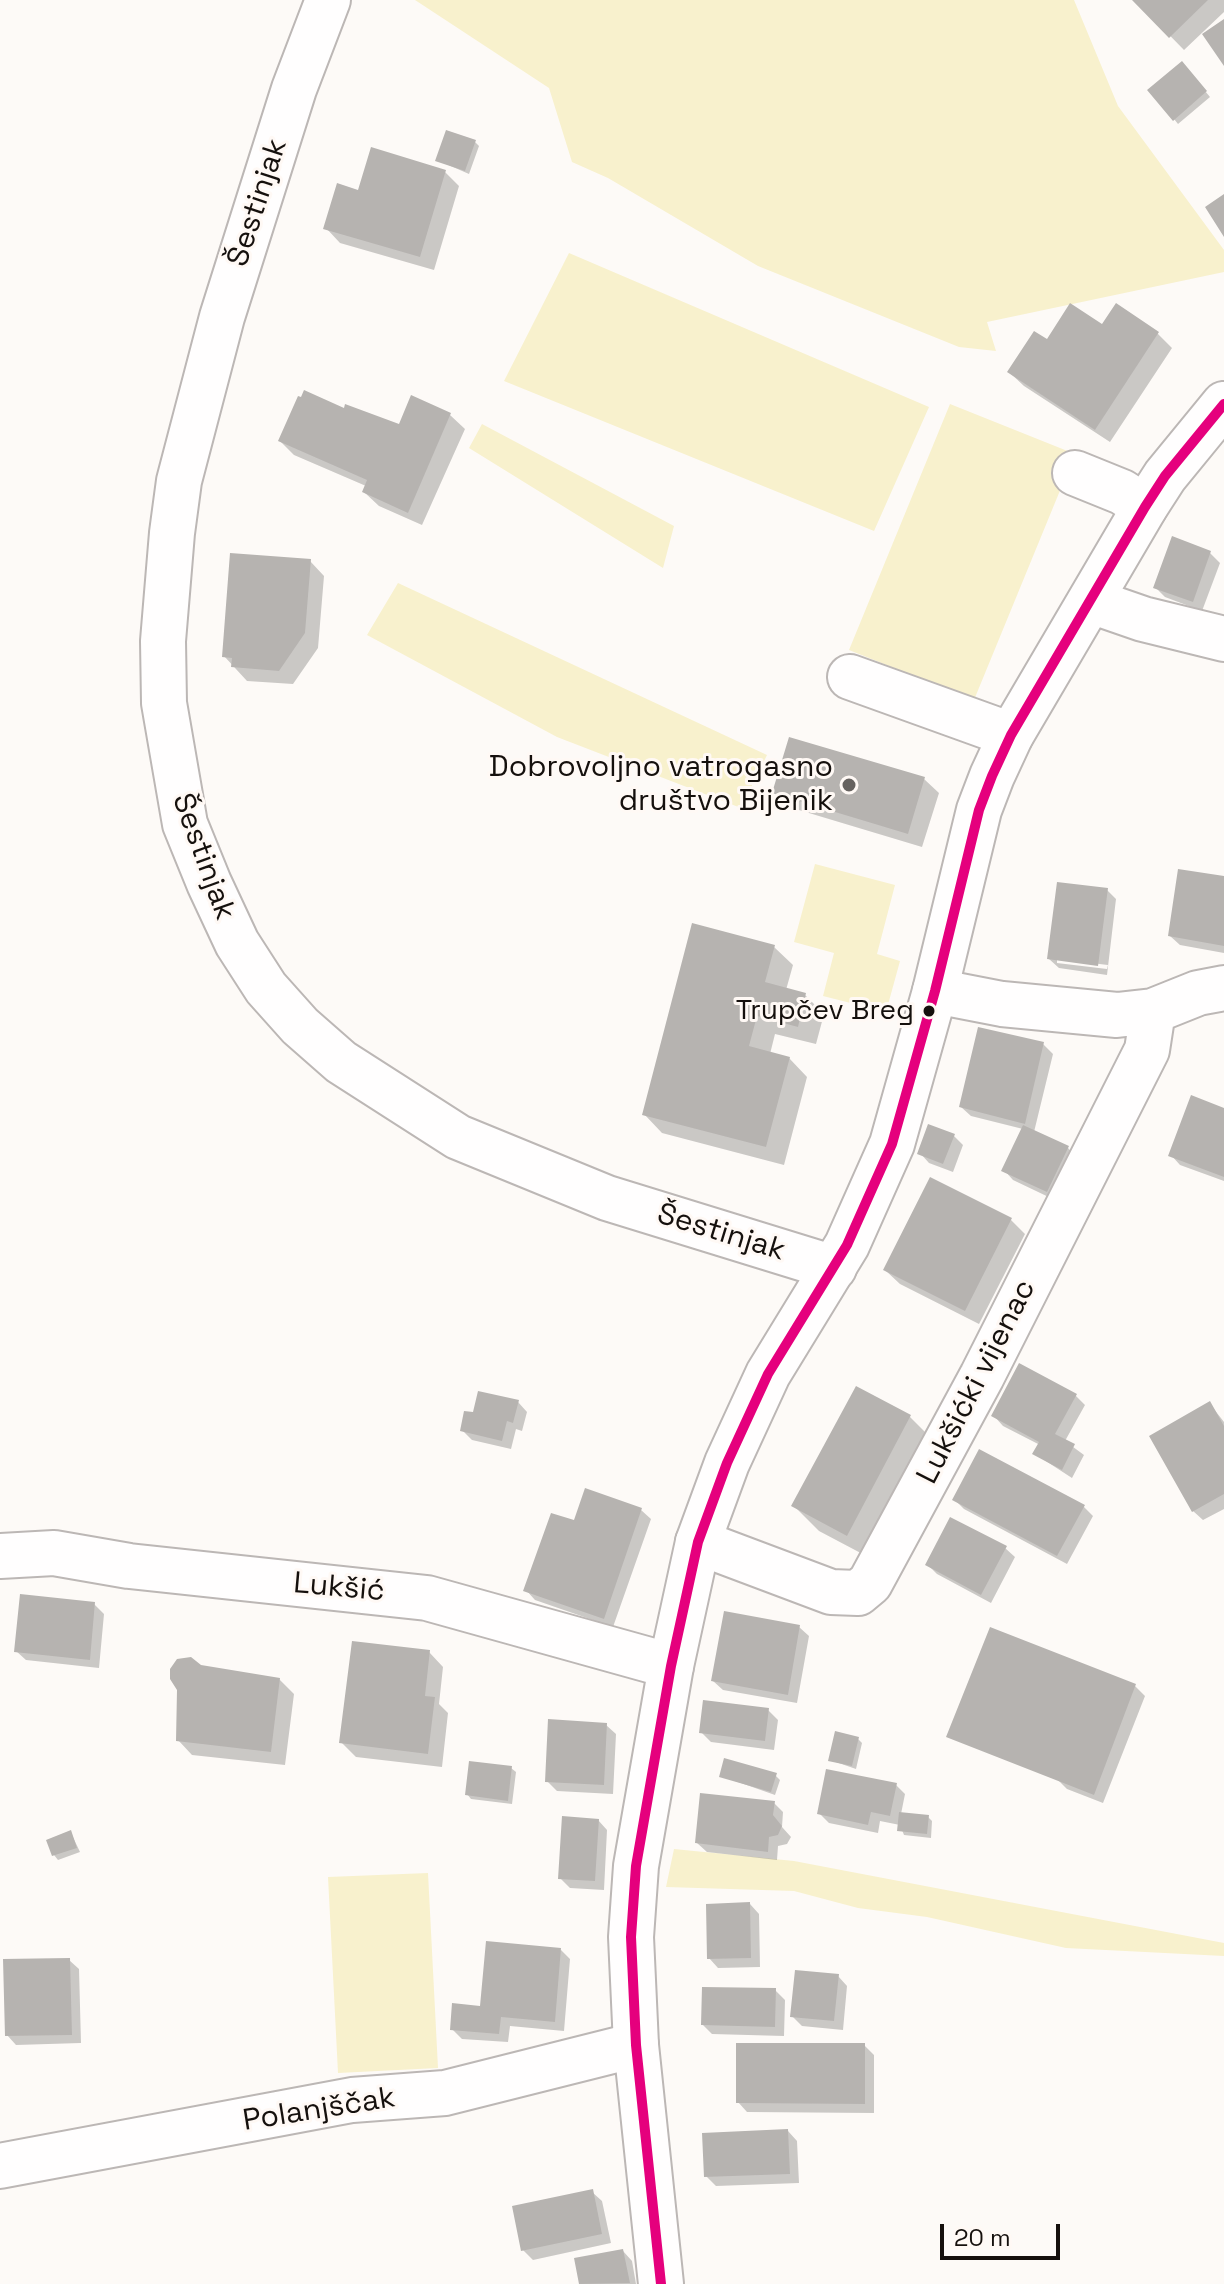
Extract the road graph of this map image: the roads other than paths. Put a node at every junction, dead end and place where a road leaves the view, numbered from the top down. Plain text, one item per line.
1 (328, 0) edge
2 (1224, 404) edge
3 (1075, 473) dead end
4 (1145, 507) junction
5 (1091, 601) junction
6 (1224, 639) edge
7 (850, 677) dead end
8 (1011, 735) junction
9 (1224, 988) edge
10 (935, 991) junction
11 (1153, 1011) junction
12 (834, 1268) junction
13 (698, 1542) junction
14 (0, 1556) edge
15 (671, 1666) junction
16 (636, 2045) junction
17 (0, 2166) edge
18 (661, 2284) edge

1 - 12 street, Šestinjak
2 - 4 street
3 - 4 street
4 - 5 street
5 - 6 street
5 - 8 street
7 - 8 street
8 - 10 street
9 - 11 street
10 - 11 street
10 - 12 street
11 - 13 street, Lukšićki vijenac
12 - 13 street
13 - 15 street
14 - 15 street, Lukšić
15 - 16 street
16 - 17 street, Polanjščak
16 - 18 street

